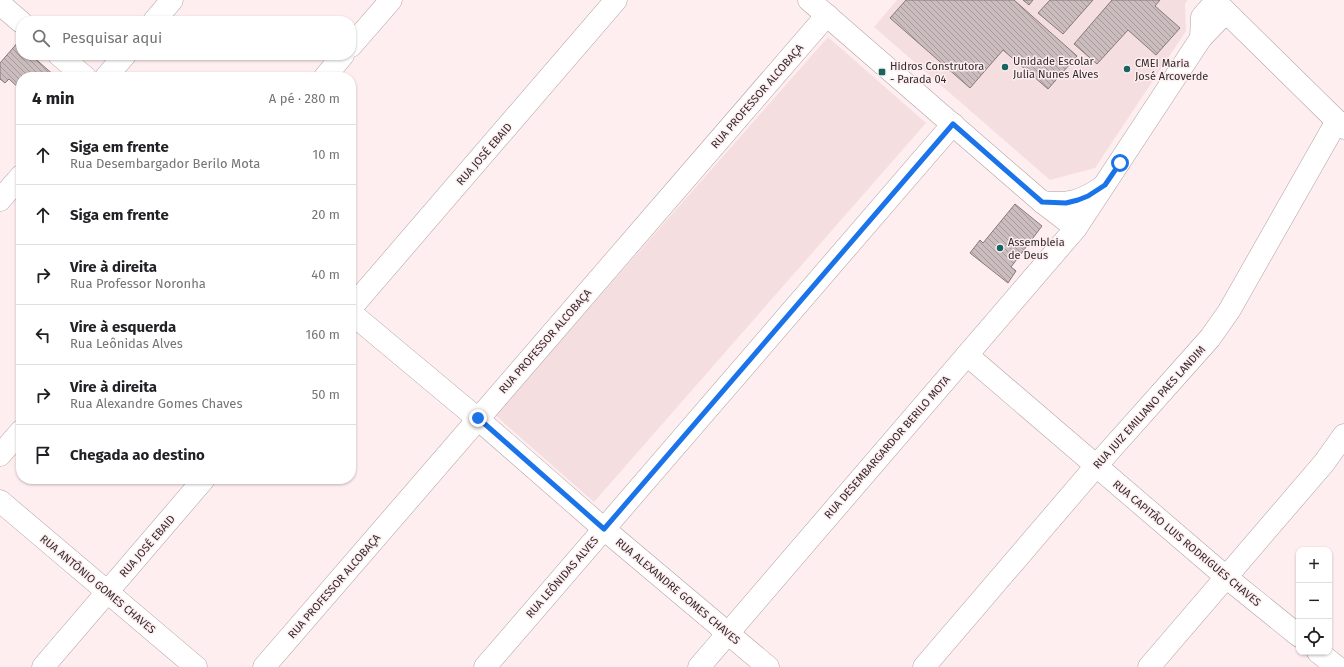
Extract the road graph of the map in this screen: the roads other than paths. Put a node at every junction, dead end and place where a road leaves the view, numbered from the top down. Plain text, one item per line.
1 (172, 0) edge
2 (391, 0) edge
3 (616, 0) edge
4 (809, 0) edge
5 (0, 4) edge
6 (1220, 5) edge
7 (827, 15) junction
8 (158, 16) edge
9 (16, 18) edge
10 (356, 40) edge
11 (65, 60) edge
12 (121, 60) edge
13 (339, 60) edge
14 (79, 72) edge
15 (110, 72) edge
16 (328, 72) edge
17 (1340, 118) edge
18 (953, 124) junction
19 (16, 182) edge
20 (1105, 185) junction
21 (1034, 195) junction
22 (0, 200) edge
23 (1076, 228) junction
24 (356, 302) edge
25 (356, 317) edge
26 (967, 355) junction
27 (478, 418) junction
28 (1344, 435) edge
29 (16, 437) edge
30 (0, 455) edge
31 (1096, 466) junction
32 (200, 484) edge
33 (0, 501) edge
34 (604, 529) junction
35 (1226, 577) junction
36 (107, 592) junction
37 (728, 632) junction
38 (1296, 634) edge
39 (1322, 655) edge
40 (43, 667) edge
41 (196, 667) edge
42 (264, 667) edge
43 (485, 667) edge
44 (699, 667) edge
45 (768, 667) edge
46 (924, 667) edge
47 (1149, 667) edge
48 (1336, 667) edge

1 - 8 street
2 - 10 street
3 - 24 street, RUA JOSÉ EBAID
4 - 7 street
5 - 9 street
6 - 17 street
6 - 20 street, RUA DESEMBARGARDOR BERILO MOTA
7 - 18 street
7 - 27 street, RUA PROFESSOR ALCOBAÇA
11 - 14 street
12 - 15 street
13 - 16 street
17 - 31 street, RUA JUIZ EMILIANO PAES LANDIM
18 - 21 street
18 - 34 street, RUA LEÔNIDAS ALVES
19 - 22 street
20 - 21 street
20 - 23 street, RUA DESEMBARGARDOR BERILO MOTA
21 - 23 street
23 - 26 street, RUA DESEMBARGARDOR BERILO MOTA
25 - 27 street, RUA ALEXANDRE GOMES CHAVES
26 - 31 street, RUA CAPITÃO LUIS RODRIGUES CHAVES
26 - 37 street, RUA DESEMBARGARDOR BERILO MOTA
27 - 34 street, RUA ALEXANDRE GOMES CHAVES
27 - 42 street, RUA PROFESSOR ALCOBAÇA
28 - 35 street
29 - 30 street
31 - 35 street, RUA CAPITÃO LUIS RODRIGUES CHAVES
31 - 46 street, RUA JUIZ EMILIANO PAES LANDIM
32 - 36 street, RUA JOSÉ EBAID
33 - 36 street, RUA ANTÔNIO GOMES CHAVES
34 - 37 street, RUA ALEXANDRE GOMES CHAVES
34 - 43 street, RUA LEÔNIDAS ALVES
35 - 38 street, RUA CAPITÃO LUIS RODRIGUES CHAVES
35 - 47 street
36 - 40 street, RUA JOSÉ EBAID
36 - 41 street, RUA ANTÔNIO GOMES CHAVES
37 - 44 street, RUA DESEMBARGARDOR BERILO MOTA
37 - 45 street, RUA ALEXANDRE GOMES CHAVES
39 - 48 street

